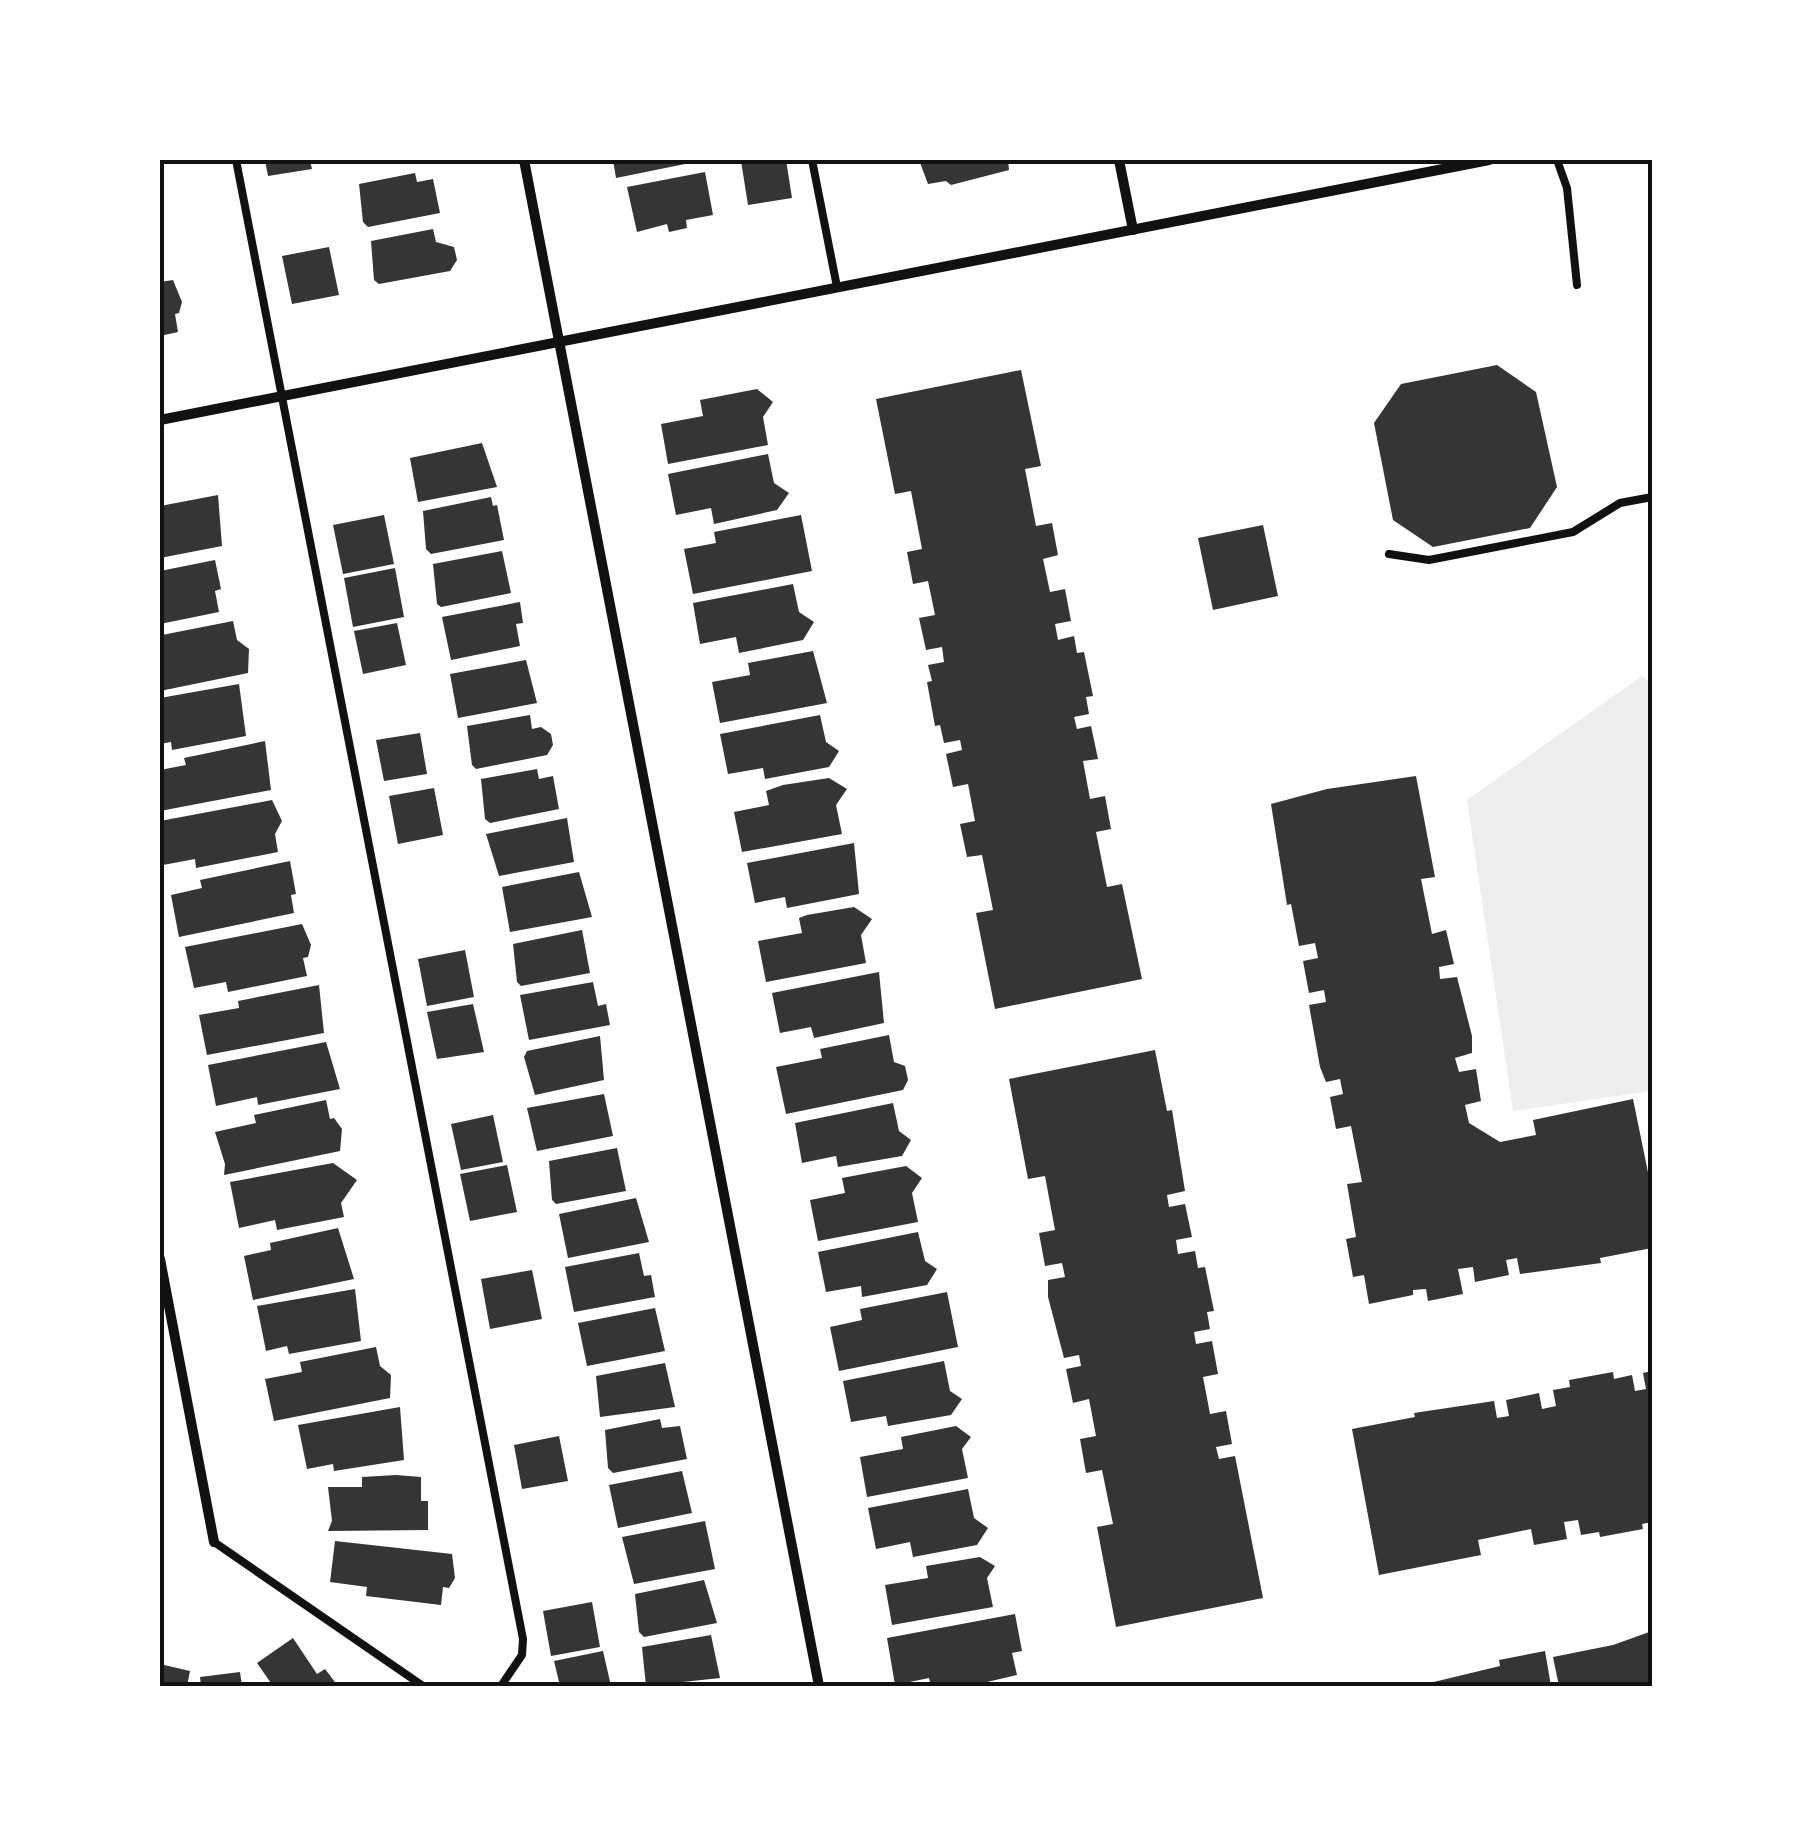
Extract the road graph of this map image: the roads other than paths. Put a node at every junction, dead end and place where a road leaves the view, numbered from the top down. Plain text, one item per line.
1 (236, 160) edge
2 (524, 160) edge
3 (812, 160) edge
4 (1119, 160) edge
5 (1490, 160) edge
6 (1557, 160) edge
7 (1133, 230) junction
8 (1577, 285) dead end
9 (837, 287) junction
10 (560, 341) junction
11 (282, 396) junction
12 (160, 420) edge
13 (1652, 497) edge
14 (1388, 554) dead end
15 (160, 1259) edge
16 (214, 1542) joint
17 (424, 1686) edge
18 (502, 1686) edge
19 (819, 1686) edge

1 - 11 lane
2 - 10 street
3 - 9 lane
4 - 7 street
5 - 7 street
6 - 8 lane
7 - 9 street
9 - 10 street
10 - 11 street
10 - 19 street
11 - 12 street
11 - 18 lane
13 - 14 lane
15 - 16 street
16 - 17 lane

